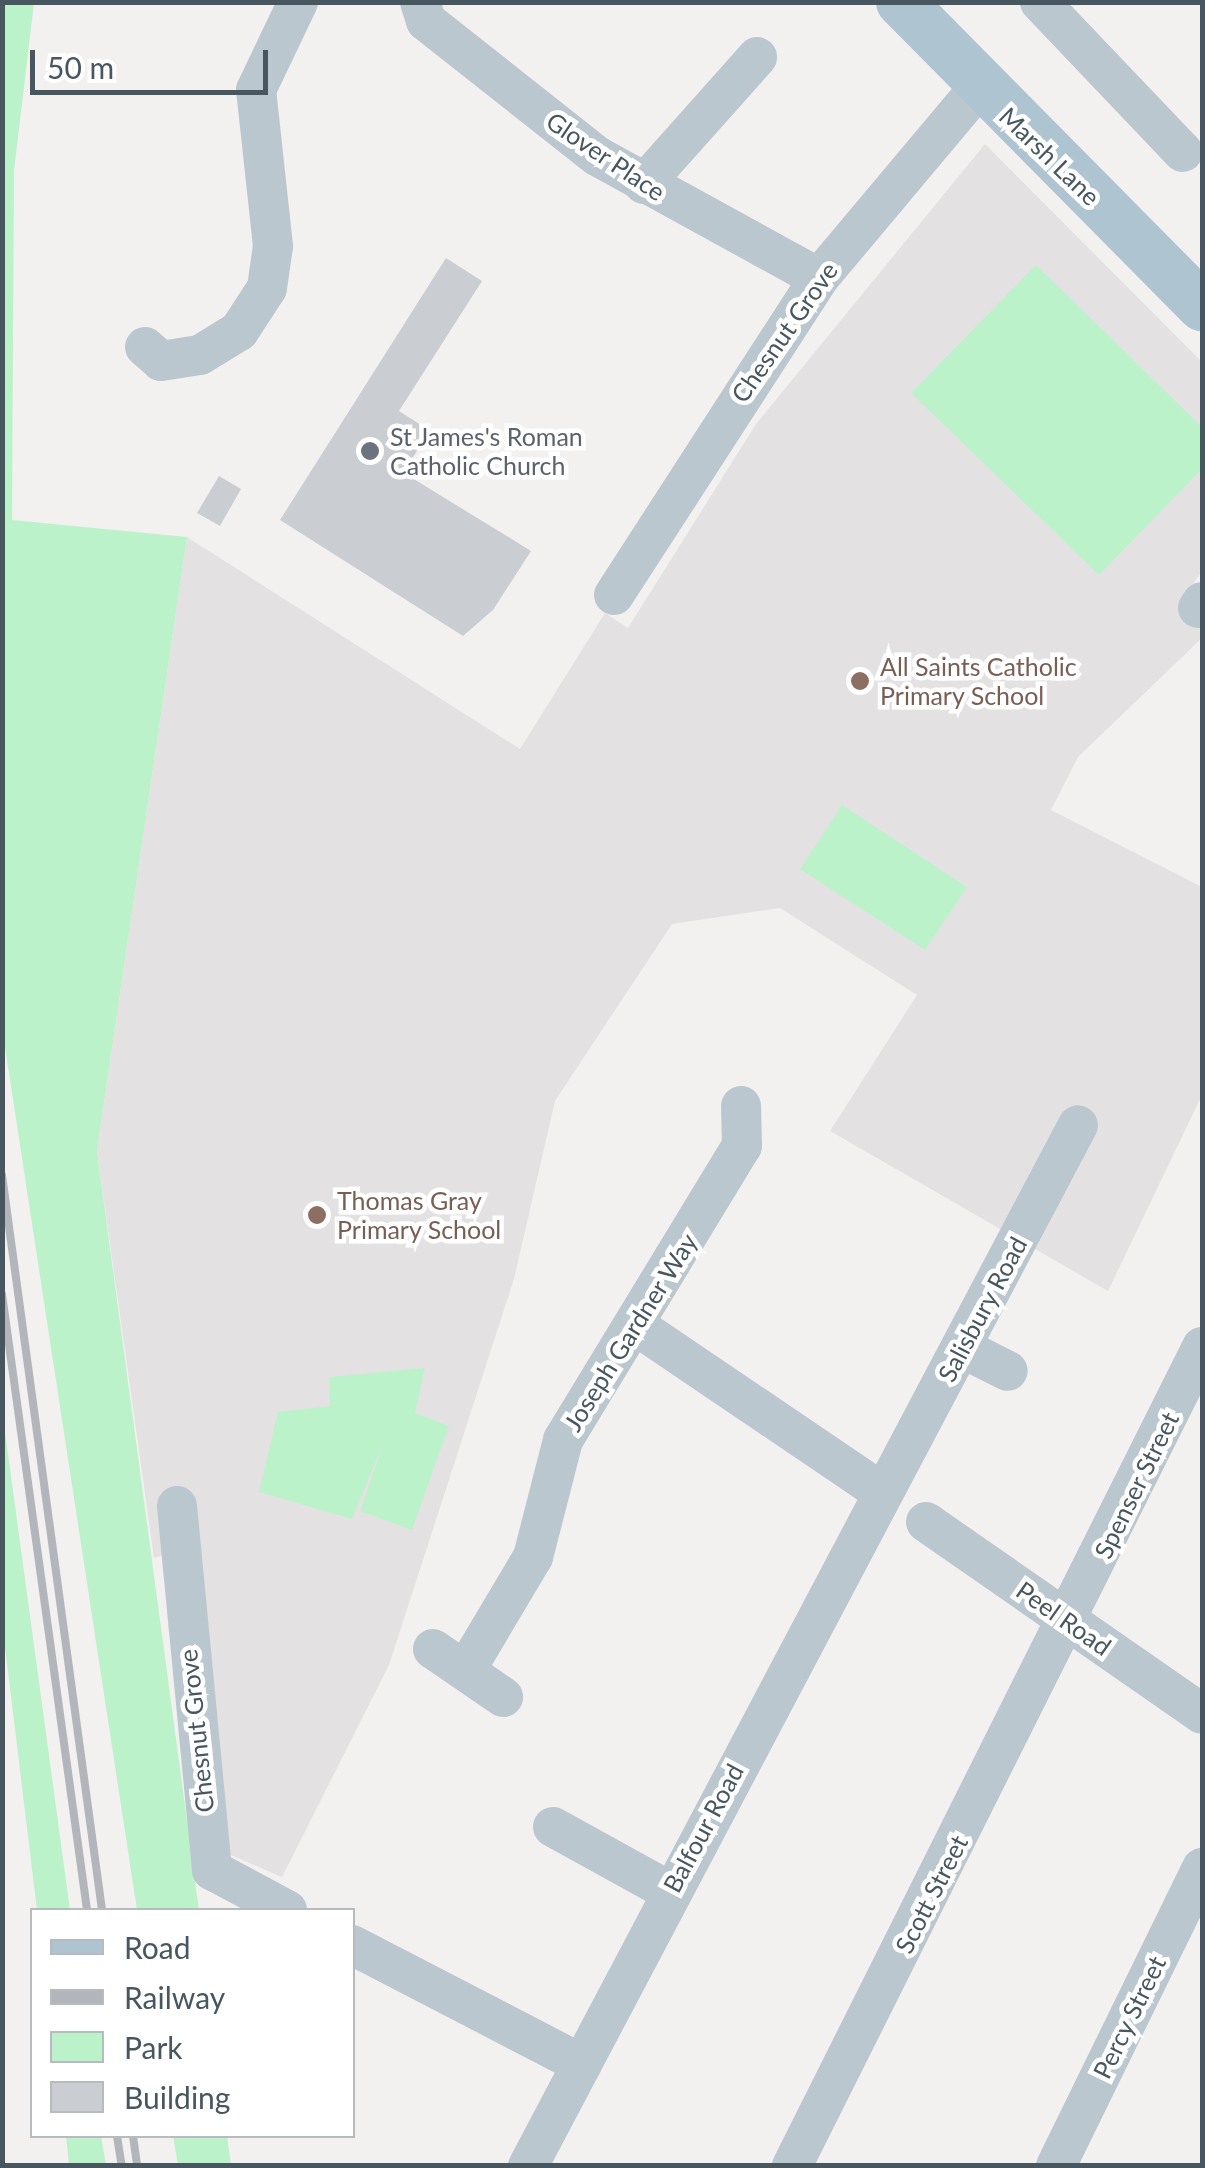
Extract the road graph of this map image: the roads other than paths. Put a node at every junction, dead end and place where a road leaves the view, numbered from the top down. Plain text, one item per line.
1 (298, 2) edge
2 (420, 2) edge
3 (901, 2) edge
4 (1040, 2) edge
5 (757, 57) dead end
6 (979, 87) junction
7 (1182, 152) dead end
8 (644, 184) junction
9 (818, 278) junction
10 (1202, 306) edge
11 (145, 347) dead end
12 (614, 595) dead end
13 (741, 1106) dead end
14 (1078, 1125) dead end
15 (638, 1327) junction
16 (1202, 1347) edge
17 (962, 1348) junction
18 (1008, 1372) dead end
19 (884, 1493) junction
20 (177, 1506) dead end
21 (926, 1522) dead end
22 (1070, 1622) junction
23 (503, 1697) dead end
24 (1202, 1714) edge
25 (553, 1827) dead end
26 (1202, 1868) edge
27 (669, 1891) junction
28 (283, 1908) edge
29 (355, 1947) edge
30 (582, 2064) junction
31 (528, 2166) edge
32 (792, 2166) edge
33 (1056, 2166) edge

1 - 11 street
2 - 8 street, Glover Place
3 - 6 main road, Marsh Lane
4 - 7 street
5 - 8 street
6 - 9 street, Chesnut Grove
6 - 10 main road, Marsh Lane
8 - 9 street, Glover Place
9 - 12 street, Chesnut Grove
13 - 15 street, Joseph Gardner Way
14 - 17 street, Salisbury Road
15 - 19 street
15 - 23 street, Joseph Gardner Way
16 - 22 street, Spenser Street
17 - 18 street
17 - 19 street, Salisbury Road
19 - 27 street, Balfour Road
20 - 28 street, Chesnut Grove
21 - 22 street, Peel Road
22 - 24 street, Peel Road
22 - 32 street, Scott Street
25 - 27 street
26 - 33 street, Percy Street
27 - 30 street, Balfour Road
29 - 30 street
30 - 31 street, Balfour Road

